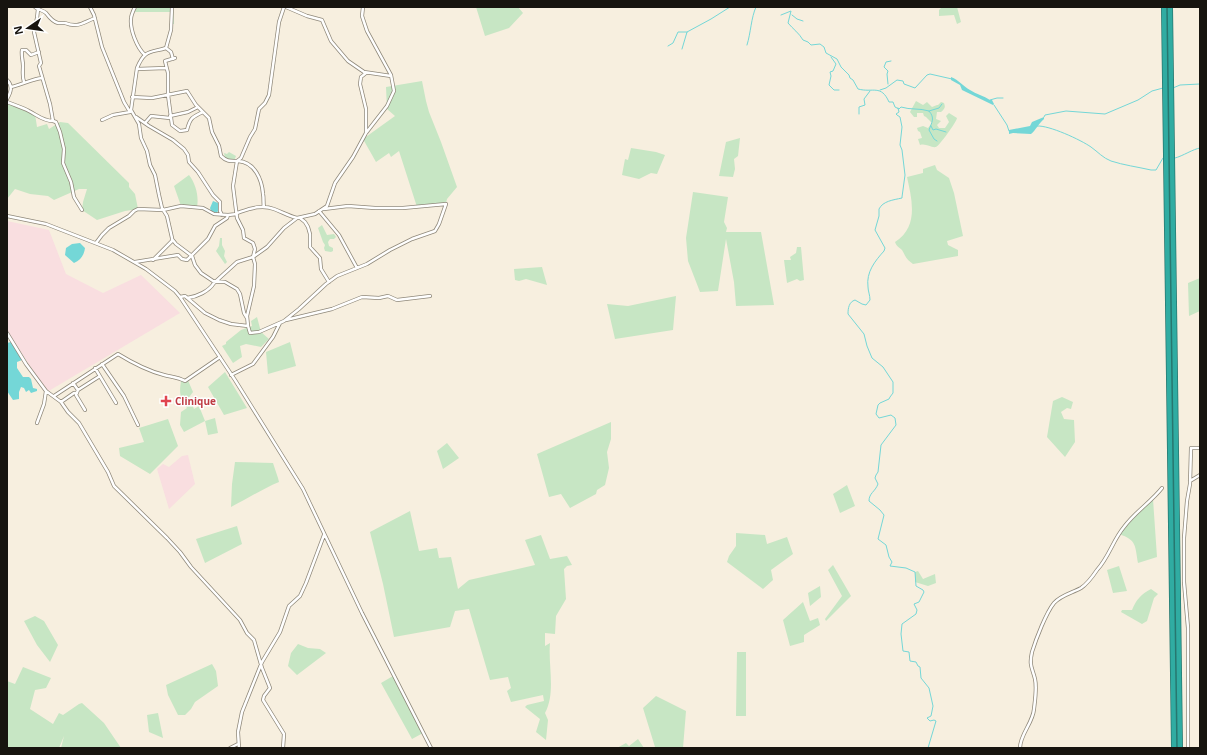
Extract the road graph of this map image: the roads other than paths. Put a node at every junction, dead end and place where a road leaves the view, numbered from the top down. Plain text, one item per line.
1 (90, 7) edge
2 (134, 7) edge
3 (172, 7) edge
4 (285, 7) edge
5 (363, 7) edge
6 (1164, 7) edge
7 (1170, 7) edge
8 (36, 8) edge
9 (95, 18) junction
10 (166, 48) junction
11 (39, 52) junction
12 (145, 55) junction
13 (166, 68) junction
14 (137, 69) junction
15 (366, 73) junction
16 (391, 76) junction
17 (42, 78) junction
18 (7, 80) edge
19 (24, 82) junction
20 (11, 87) junction
21 (168, 95) junction
22 (132, 97) junction
23 (7, 100) edge
24 (198, 107) junction
25 (131, 112) junction
26 (188, 112) junction
27 (203, 112) junction
28 (134, 115) junction
29 (170, 117) junction
30 (192, 117) junction
31 (102, 120) dead end
32 (53, 121) junction
33 (145, 123) junction
34 (366, 133) junction
35 (237, 161) junction
36 (264, 207) junction
37 (324, 208) junction
38 (82, 210) dead end
39 (163, 210) junction
40 (319, 211) junction
41 (237, 214) junction
42 (222, 215) junction
43 (228, 215) junction
44 (7, 216) edge
45 (299, 218) junction
46 (172, 238) junction
47 (96, 243) junction
48 (192, 256) junction
49 (253, 257) junction
50 (153, 260) junction
51 (135, 262) junction
52 (357, 268) junction
53 (217, 281) junction
54 (329, 282) junction
55 (430, 296) dead end
56 (180, 297) junction
57 (187, 298) junction
58 (247, 318) junction
59 (284, 320) junction
60 (280, 322) junction
61 (248, 326) junction
62 (7, 333) edge
63 (220, 357) junction
64 (102, 364) junction
65 (95, 368) junction
66 (231, 375) junction
67 (100, 376) junction
68 (74, 383) junction
69 (78, 390) junction
70 (46, 391) junction
71 (77, 393) junction
72 (54, 396) junction
73 (61, 402) junction
74 (116, 403) dead end
75 (85, 410) dead end
76 (37, 423) dead end
77 (138, 425) dead end
78 (1200, 448) edge
79 (1200, 476) edge
80 (1190, 481) junction
81 (1162, 488) dead end
82 (325, 535) junction
83 (262, 662) junction
84 (238, 744) junction
85 (230, 748) edge
86 (239, 748) edge
87 (283, 748) edge
88 (431, 748) edge
89 (1020, 748) edge
90 (1174, 748) edge
91 (1180, 748) edge
92 (1188, 748) edge

1 - 9 street
2 - 12 street
3 - 10 street
4 - 15 street
4 - 35 street
5 - 16 street
6 - 90 highway
7 - 91 highway
8 - 9 street
8 - 11 street
9 - 25 street
10 - 12 street
10 - 13 street
11 - 17 street
11 - 19 street
12 - 14 street
13 - 14 street
13 - 21 street
14 - 22 street
15 - 16 street
15 - 34 street
16 - 34 street
17 - 19 street
17 - 32 street
18 - 20 street
19 - 20 street
20 - 23 street
21 - 22 street
21 - 24 street
21 - 29 street
22 - 25 street
23 - 32 street
24 - 26 street
24 - 27 street
25 - 28 street
25 - 31 street
26 - 29 street
26 - 30 street
27 - 30 street
27 - 35 street
28 - 33 street
28 - 39 street
29 - 30 street
29 - 33 street
32 - 38 street
33 - 42 street
34 - 37 street
35 - 36 street
35 - 41 street
36 - 41 street
36 - 45 street
37 - 40 street
37 - 52 street
39 - 42 street
39 - 46 street
39 - 47 street
40 - 45 street
40 - 52 street
41 - 43 street
41 - 49 street
42 - 43 street
43 - 48 street
44 - 47 street
45 - 49 street
45 - 54 street
46 - 48 street
46 - 50 street
47 - 51 street
48 - 50 street
48 - 53 street
49 - 53 street
49 - 58 street
50 - 51 street
51 - 56 street
52 - 54 street
53 - 57 street
53 - 58 street
54 - 59 street
55 - 59 street
56 - 57 street
56 - 63 street
57 - 61 street
58 - 61 street
59 - 60 street
60 - 61 street
60 - 66 street
62 - 70 street
63 - 64 street
63 - 66 street
64 - 65 street
64 - 77 street
65 - 67 street
65 - 68 street
66 - 82 street
67 - 69 street
67 - 74 street
68 - 69 street
68 - 72 street
69 - 71 street
70 - 72 street
70 - 76 street
71 - 73 street
71 - 75 street
72 - 73 street
73 - 83 street
78 - 80 street
79 - 80 street
80 - 92 street
81 - 89 street
82 - 83 street
82 - 88 street
83 - 84 street
83 - 87 street
84 - 85 street
84 - 86 street

